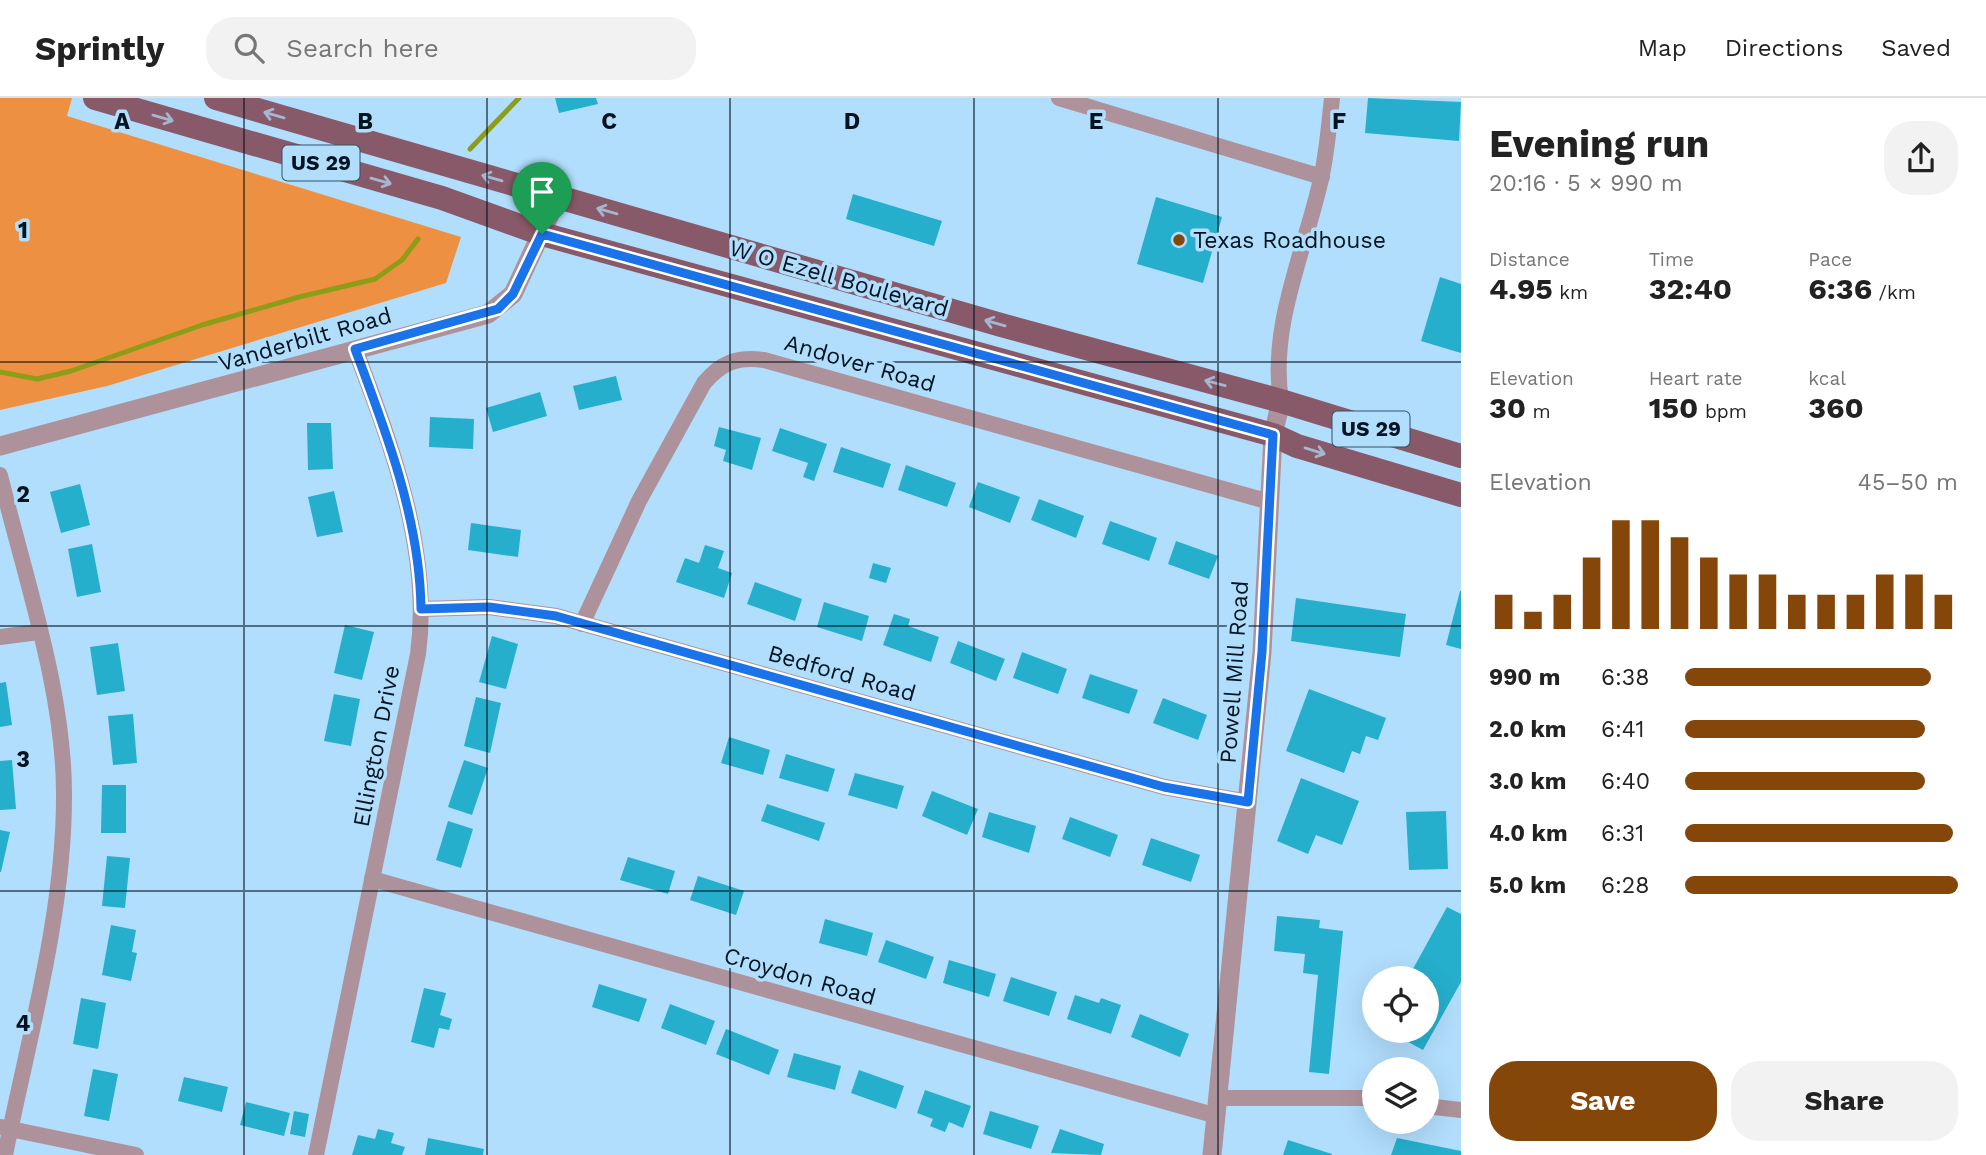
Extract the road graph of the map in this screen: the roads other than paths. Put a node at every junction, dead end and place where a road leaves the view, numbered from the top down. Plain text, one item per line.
1 (97, 98) edge
2 (216, 98) edge
3 (1059, 98) edge
4 (1332, 98) edge
5 (1322, 177) junction
6 (558, 197) junction
7 (542, 234) junction
8 (355, 349) junction
9 (1281, 401) junction
10 (1273, 435) junction
11 (0, 446) edge
12 (1461, 456) edge
13 (0, 475) edge
14 (1461, 495) edge
15 (1270, 502) junction
16 (421, 609) junction
17 (583, 624) junction
18 (39, 632) junction
19 (0, 637) edge
20 (1248, 802) junction
21 (372, 879) junction
22 (1362, 1099) edge
23 (1217, 1107) junction
24 (1439, 1107) edge
25 (1461, 1110) edge
26 (5, 1128) edge
27 (5, 1155) edge
28 (136, 1155) edge
29 (316, 1155) edge
30 (1212, 1155) edge

1 -> 7 main road, W O Ezell Boulevard / US 29
6 -> 2 main road, W O Ezell Boulevard / US 29
3 - 5 street
4 - 5 street
5 - 9 street
6 - 7 street, Vanderbilt Road
9 -> 6 main road, W O Ezell Boulevard / US 29
7 - 8 street, Vanderbilt Road
7 - 10 main road, W O Ezell Boulevard / US 29
8 - 11 street, Vanderbilt Road
8 - 16 street, Ellington Drive
9 - 10 street, Powell Mill Road
9 - 12 main road, W O Ezell Boulevard / US 29
10 -> 14 main road, W O Ezell Boulevard / US 29
10 - 15 street, Powell Mill Road
13 - 18 street
15 - 17 street, Andover Road
15 - 20 street, Powell Mill Road
16 - 17 street, Bedford Road
16 - 21 street, Ellington Drive
17 - 20 street, Bedford Road
18 - 19 street
18 - 26 street
20 - 23 street, Powell Mill Road
21 - 23 street, Croydon Road
21 - 29 street, Ellington Drive
22 - 23 street, Croydon Road
23 - 30 street, Powell Mill Road
24 - 25 street
26 - 27 street
26 - 28 street

